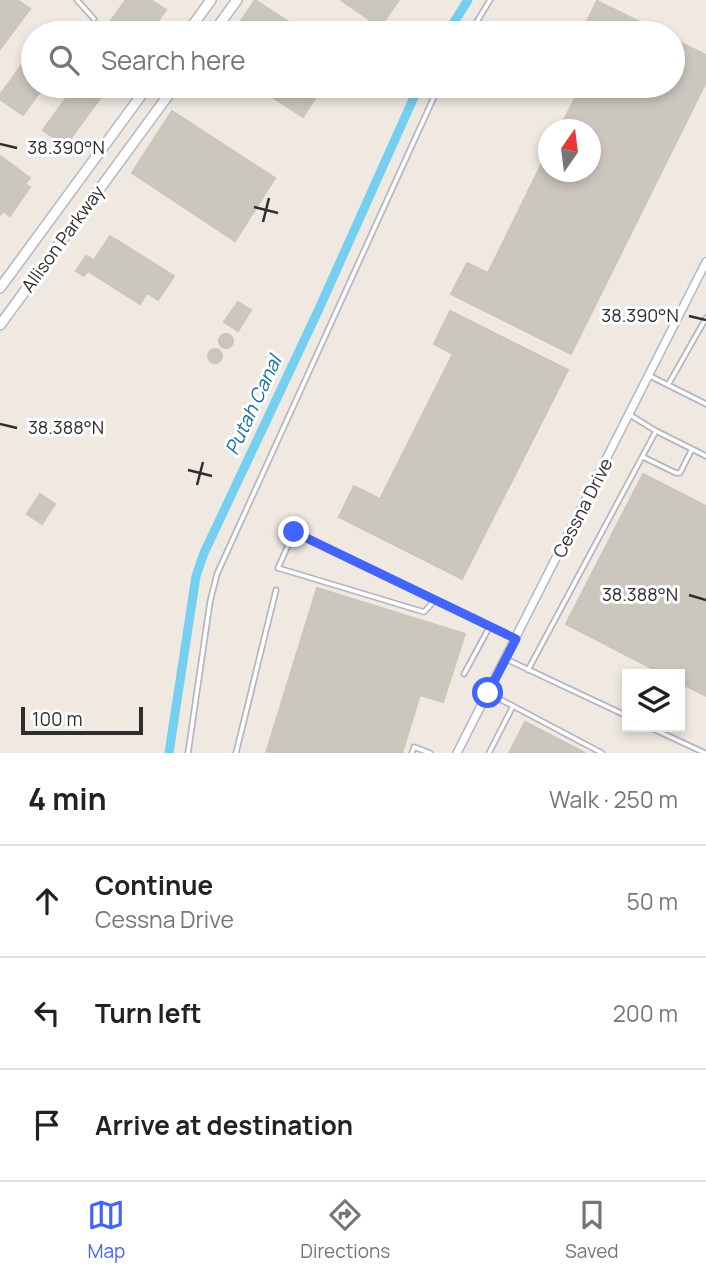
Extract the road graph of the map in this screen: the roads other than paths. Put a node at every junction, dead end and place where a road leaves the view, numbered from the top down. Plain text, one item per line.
1 (77, 0) edge
2 (211, 0) edge
3 (237, 0) edge
4 (490, 0) edge
5 (94, 19) dead end
6 (196, 21) edge
7 (222, 21) edge
8 (477, 21) edge
9 (139, 98) edge
10 (165, 98) edge
11 (434, 98) edge
12 (706, 262) edge
13 (0, 288) edge
14 (706, 318) edge
15 (0, 325) edge
16 (648, 375) junction
17 (668, 385) junction
18 (706, 404) edge
19 (630, 415) junction
20 (656, 431) junction
21 (692, 449) junction
22 (642, 456) junction
23 (706, 456) edge
24 (276, 590) dead end
25 (435, 600) junction
26 (490, 626) junction
27 (516, 639) junction
28 (505, 659) junction
29 (528, 670) junction
30 (464, 674) dead end
31 (488, 693) junction
32 (513, 706) junction
33 (622, 714) edge
34 (660, 732) edge
35 (188, 753) edge
36 (236, 753) edge
37 (412, 753) edge
38 (430, 753) edge
39 (457, 753) edge
40 (489, 753) edge
41 (602, 753) edge
42 (705, 753) edge

1 - 5 lane
2 - 6 street
3 - 7 street
4 - 8 lane
9 - 13 street, Allison Parkway
10 - 15 street, Allison Parkway
11 - 35 lane
12 - 16 street, Cessna Drive
14 - 17 lane
16 - 17 lane
16 - 19 street, Cessna Drive
17 - 18 lane
19 - 20 lane
19 - 27 street, Cessna Drive
20 - 21 lane
20 - 22 lane
21 - 22 lane
21 - 23 lane
22 - 29 lane
24 - 36 lane
25 - 25 lane
25 - 26 lane
26 - 27 lane
26 - 30 lane
27 - 28 street, Cessna Drive
28 - 29 lane
28 - 31 street, Cessna Drive
29 - 33 lane
31 - 32 lane
31 - 39 street, Cessna Drive
32 - 40 lane
32 - 41 lane
34 - 42 lane
37 - 38 lane

